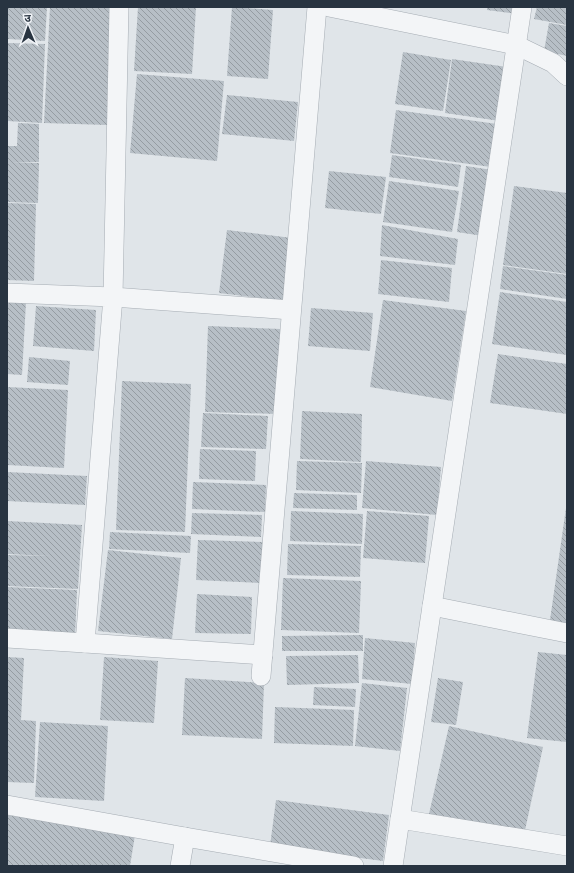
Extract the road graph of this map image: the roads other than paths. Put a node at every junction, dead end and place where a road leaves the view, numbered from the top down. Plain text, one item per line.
1 (120, 7) edge
2 (317, 7) edge
3 (329, 7) edge
4 (522, 7) edge
5 (516, 45) junction
6 (567, 76) edge
7 (7, 293) edge
8 (113, 297) junction
9 (291, 310) junction
10 (432, 606) junction
11 (567, 633) edge
12 (7, 638) edge
13 (85, 642) junction
14 (263, 655) junction
15 (261, 676) dead end
16 (7, 805) edge
17 (400, 819) junction
18 (185, 837) junction
19 (567, 846) edge
20 (180, 866) edge
21 (354, 866) edge
22 (393, 866) edge

1 - 8 street
2 - 9 street
3 - 5 street
4 - 5 street
5 - 6 street
5 - 10 street
7 - 8 street
8 - 9 street
8 - 13 street
9 - 14 street
10 - 11 street
10 - 17 street
12 - 13 street
13 - 14 street
14 - 15 street
16 - 18 street
17 - 19 street
17 - 22 street
18 - 20 street
18 - 21 street

